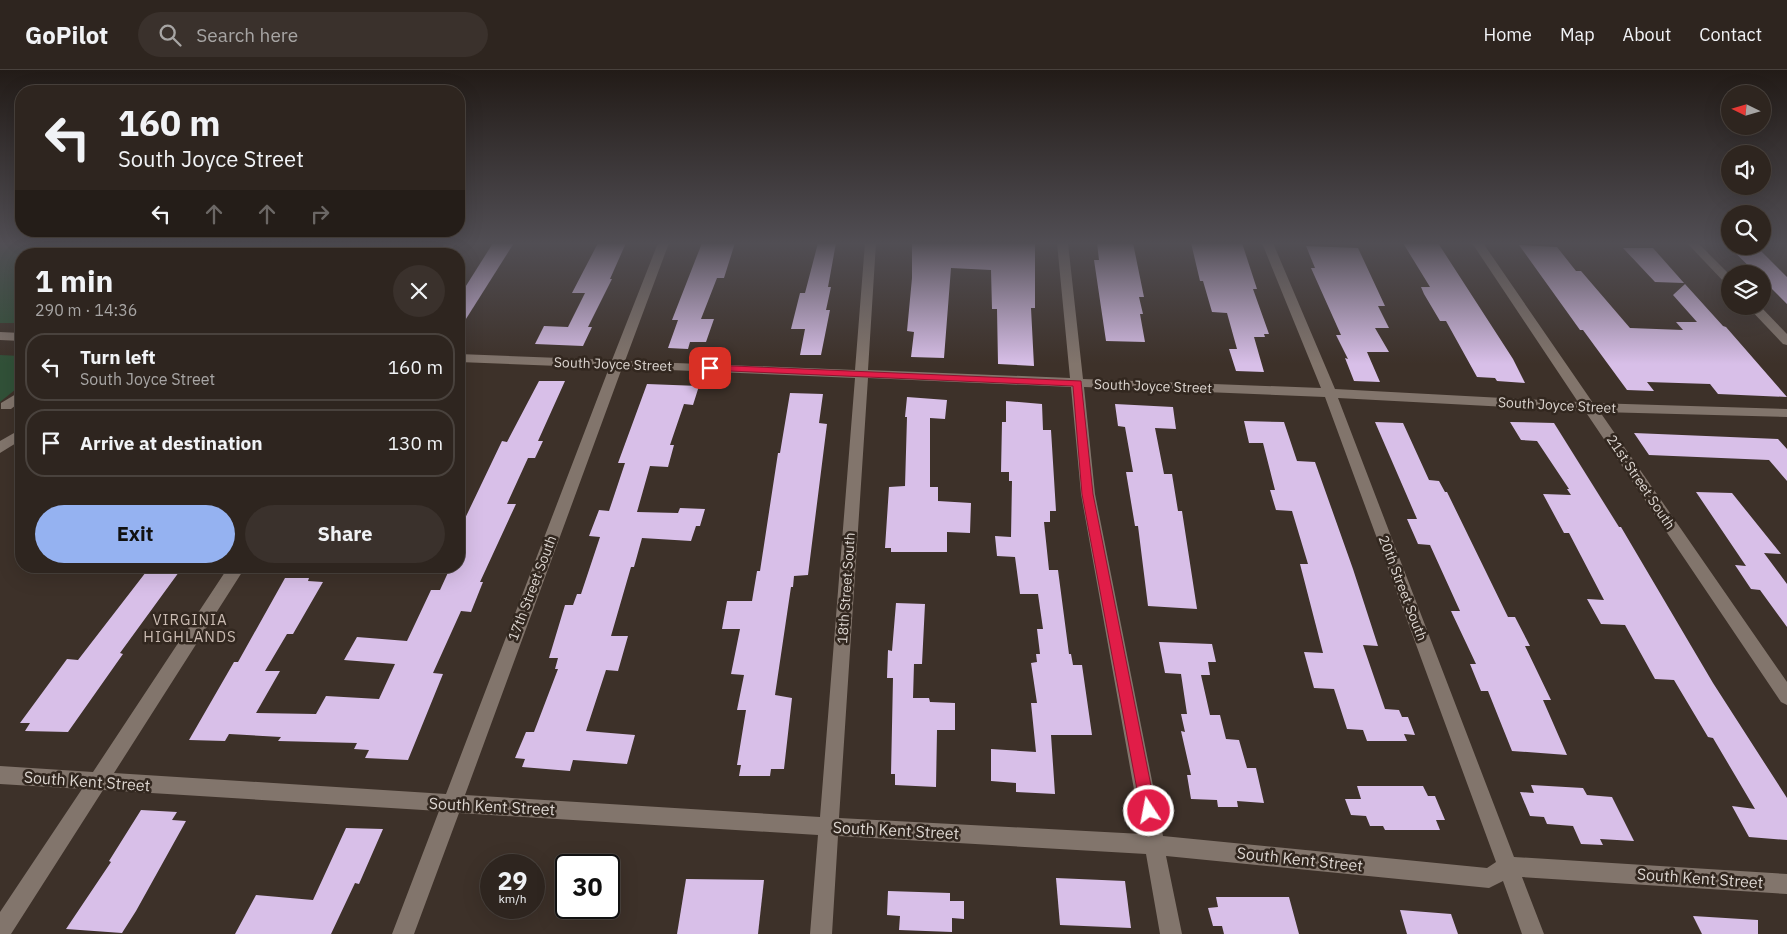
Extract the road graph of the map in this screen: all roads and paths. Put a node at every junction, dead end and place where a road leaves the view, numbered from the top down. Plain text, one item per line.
1 (648, 283) edge
2 (868, 283) edge
3 (1067, 283) edge
4 (1285, 283) edge
5 (1505, 283) edge
6 (1762, 315) edge
7 (0, 336) edge
8 (15, 337) edge
9 (1787, 341) edge
10 (465, 358) edge
11 (617, 364) junction
12 (861, 373) junction
13 (1077, 383) junction
14 (1330, 392) junction
15 (15, 399) edge
16 (1588, 406) junction
17 (15, 408) edge
18 (1787, 413) edge
19 (15, 438) edge
20 (0, 448) edge
21 (233, 573) edge
22 (1787, 697) edge
23 (0, 775) edge
24 (99, 782) junction
25 (451, 804) junction
26 (830, 827) junction
27 (1155, 845) junction
28 (1507, 866) junction
29 (1787, 884) edge
30 (0, 931) edge
31 (403, 934) edge
32 (820, 934) edge
33 (1171, 934) edge
34 (1533, 934) edge

1 - 11 street, 17th Street South
2 - 12 street, 18th Street South
3 - 13 street
4 - 14 street, 20th Street South
5 - 16 street, 21st Street South
6 - 9 street
7 - 8 street
10 - 11 street, South Joyce Street
11 - 12 street, South Joyce Street
11 - 25 street, 17th Street South
12 - 13 street, South Joyce Street
12 - 26 street, 18th Street South
13 - 14 street, South Joyce Street
13 - 27 street
14 - 16 street, South Joyce Street
14 - 28 street, 20th Street South
15 - 17 street
16 - 18 street, South Joyce Street
16 - 22 street, 21st Street South
19 - 20 street
21 - 24 street
23 - 24 street, South Kent Street
24 - 25 street, South Kent Street
24 - 30 street
25 - 26 street, South Kent Street
25 - 31 street, 17th Street South
26 - 27 street, South Kent Street
26 - 32 street, 18th Street South
27 - 28 street, South Kent Street
27 - 33 street
28 - 29 street, South Kent Street
28 - 34 street, 20th Street South

